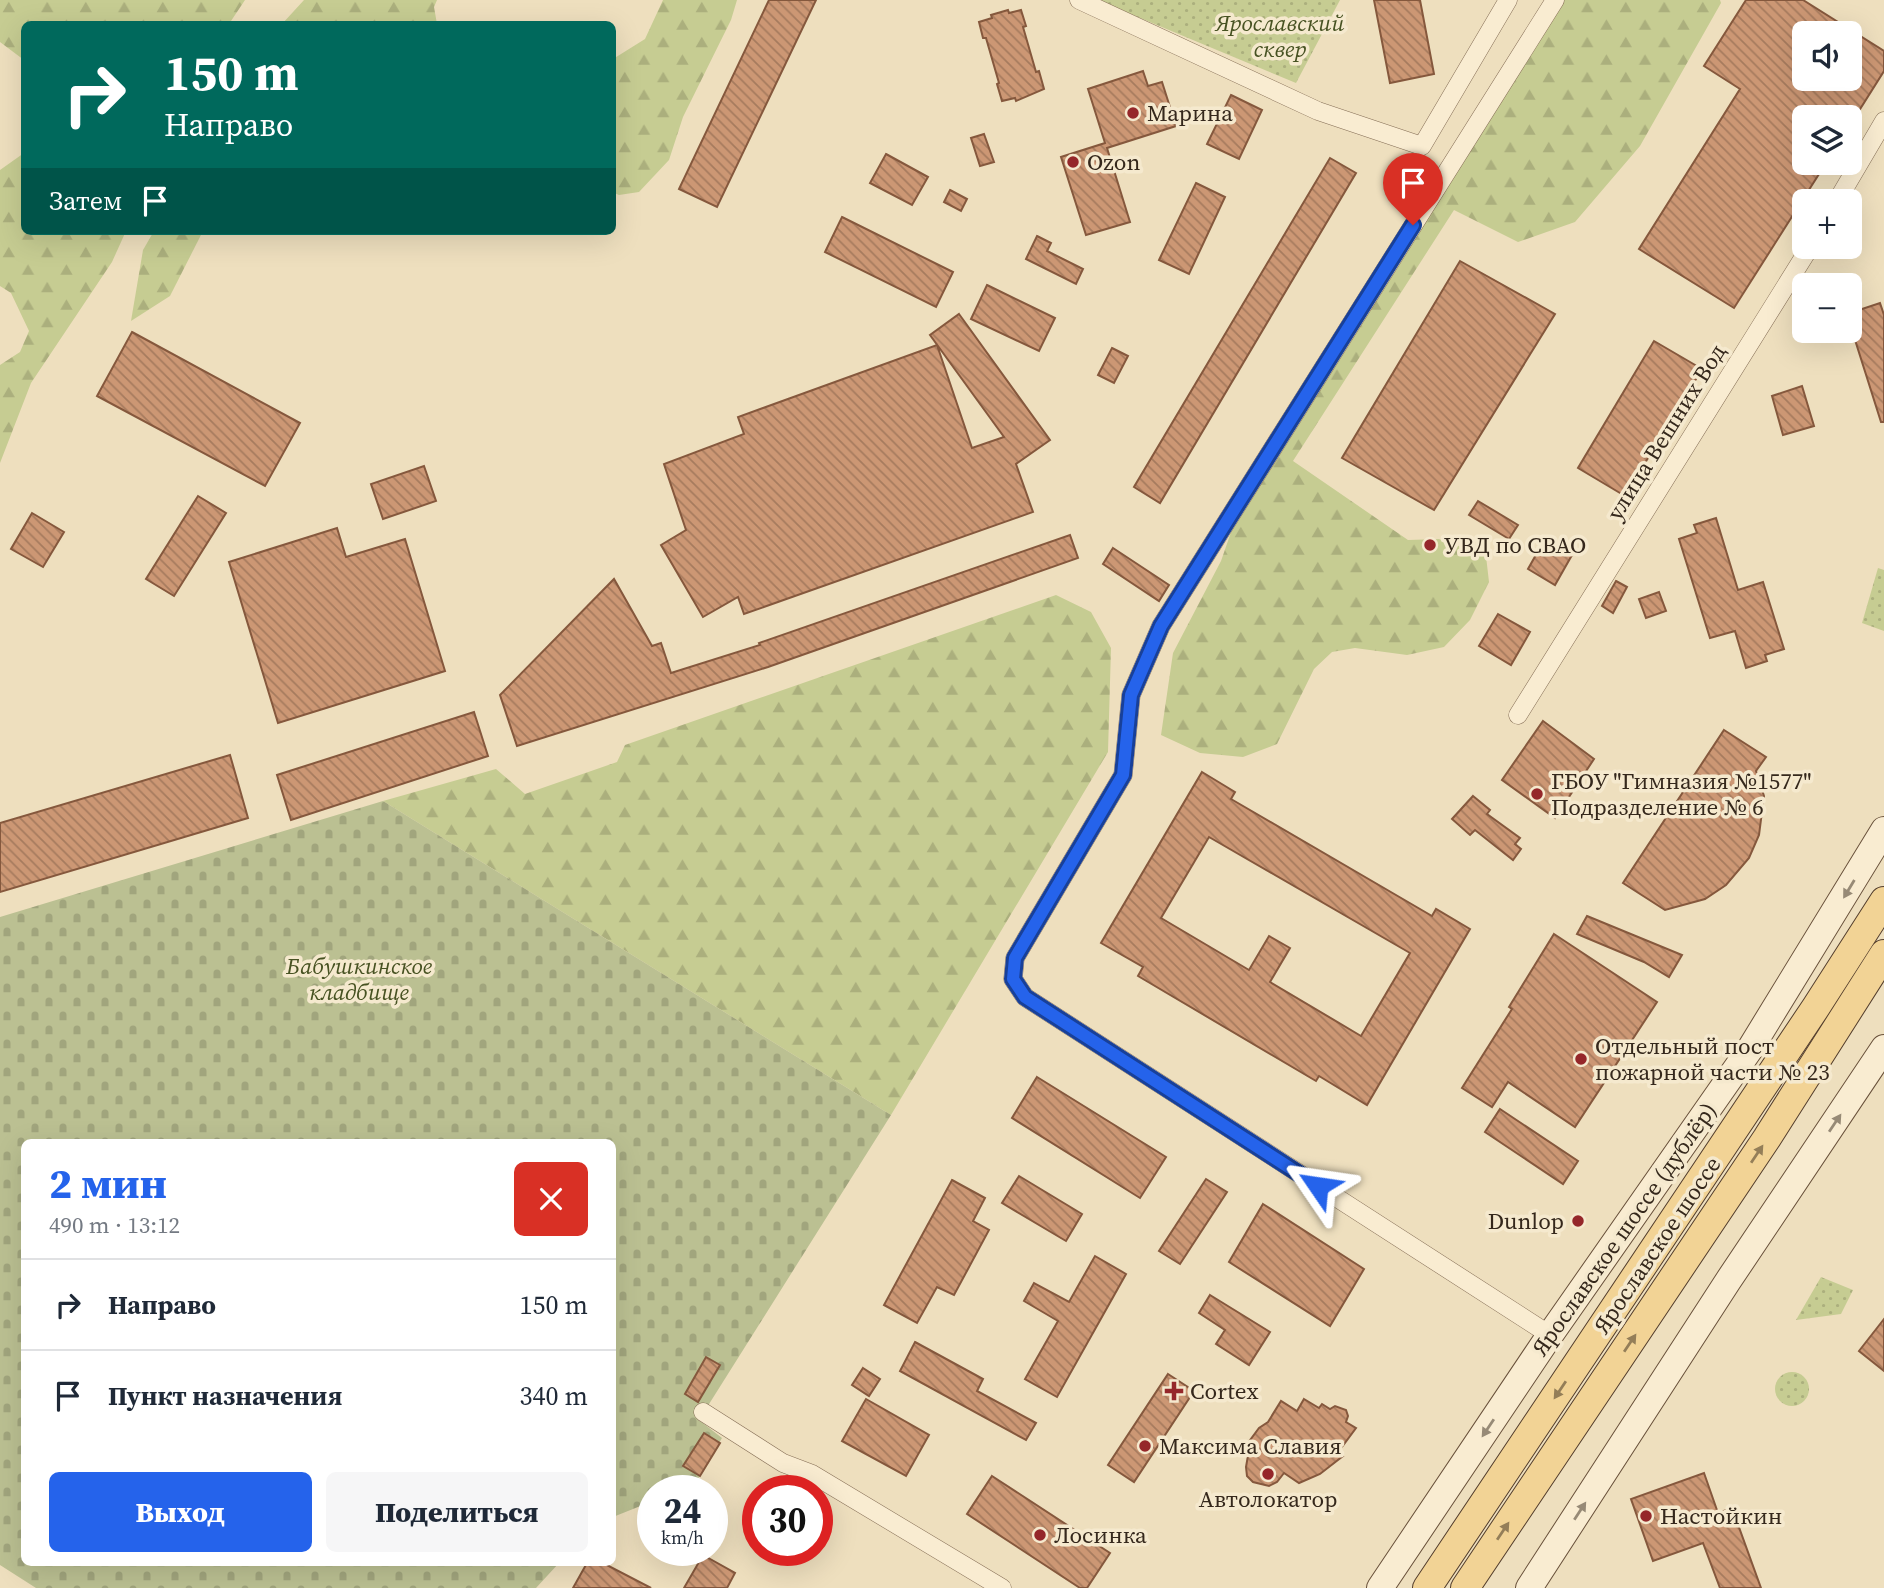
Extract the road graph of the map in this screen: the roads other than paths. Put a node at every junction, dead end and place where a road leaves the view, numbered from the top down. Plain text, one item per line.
1 (1079, 0) edge
2 (1508, 0) edge
3 (1555, 0) edge
4 (1884, 121) edge
5 (1844, 189) edge
6 (1803, 259) edge
7 (1518, 715) dead end
8 (1884, 831) edge
9 (1884, 901) edge
10 (1884, 954) edge
11 (1843, 966) junction
12 (1884, 1048) edge
13 (1750, 1049) junction
14 (1550, 1335) junction
15 (703, 1412) dead end
16 (1002, 1588) edge
17 (1380, 1588) edge
18 (1427, 1588) edge
19 (1465, 1588) edge
20 (1528, 1588) edge

1 - 2 street
3 - 14 street
4 - 5 street
6 - 7 street, улица Вешних Вод
8 -> 13 street, Ярославское шоссе (дублёр)
9 - 11 main road, Ярославское шоссе
19 -> 10 main road, Ярославское шоссе
11 - 13 street
11 -> 18 main road, Ярославское шоссе
20 -> 12 street
13 - 14 street, Ярославское шоссе (дублёр)
14 -> 17 street, Ярославское шоссе (дублёр)
15 - 16 street

